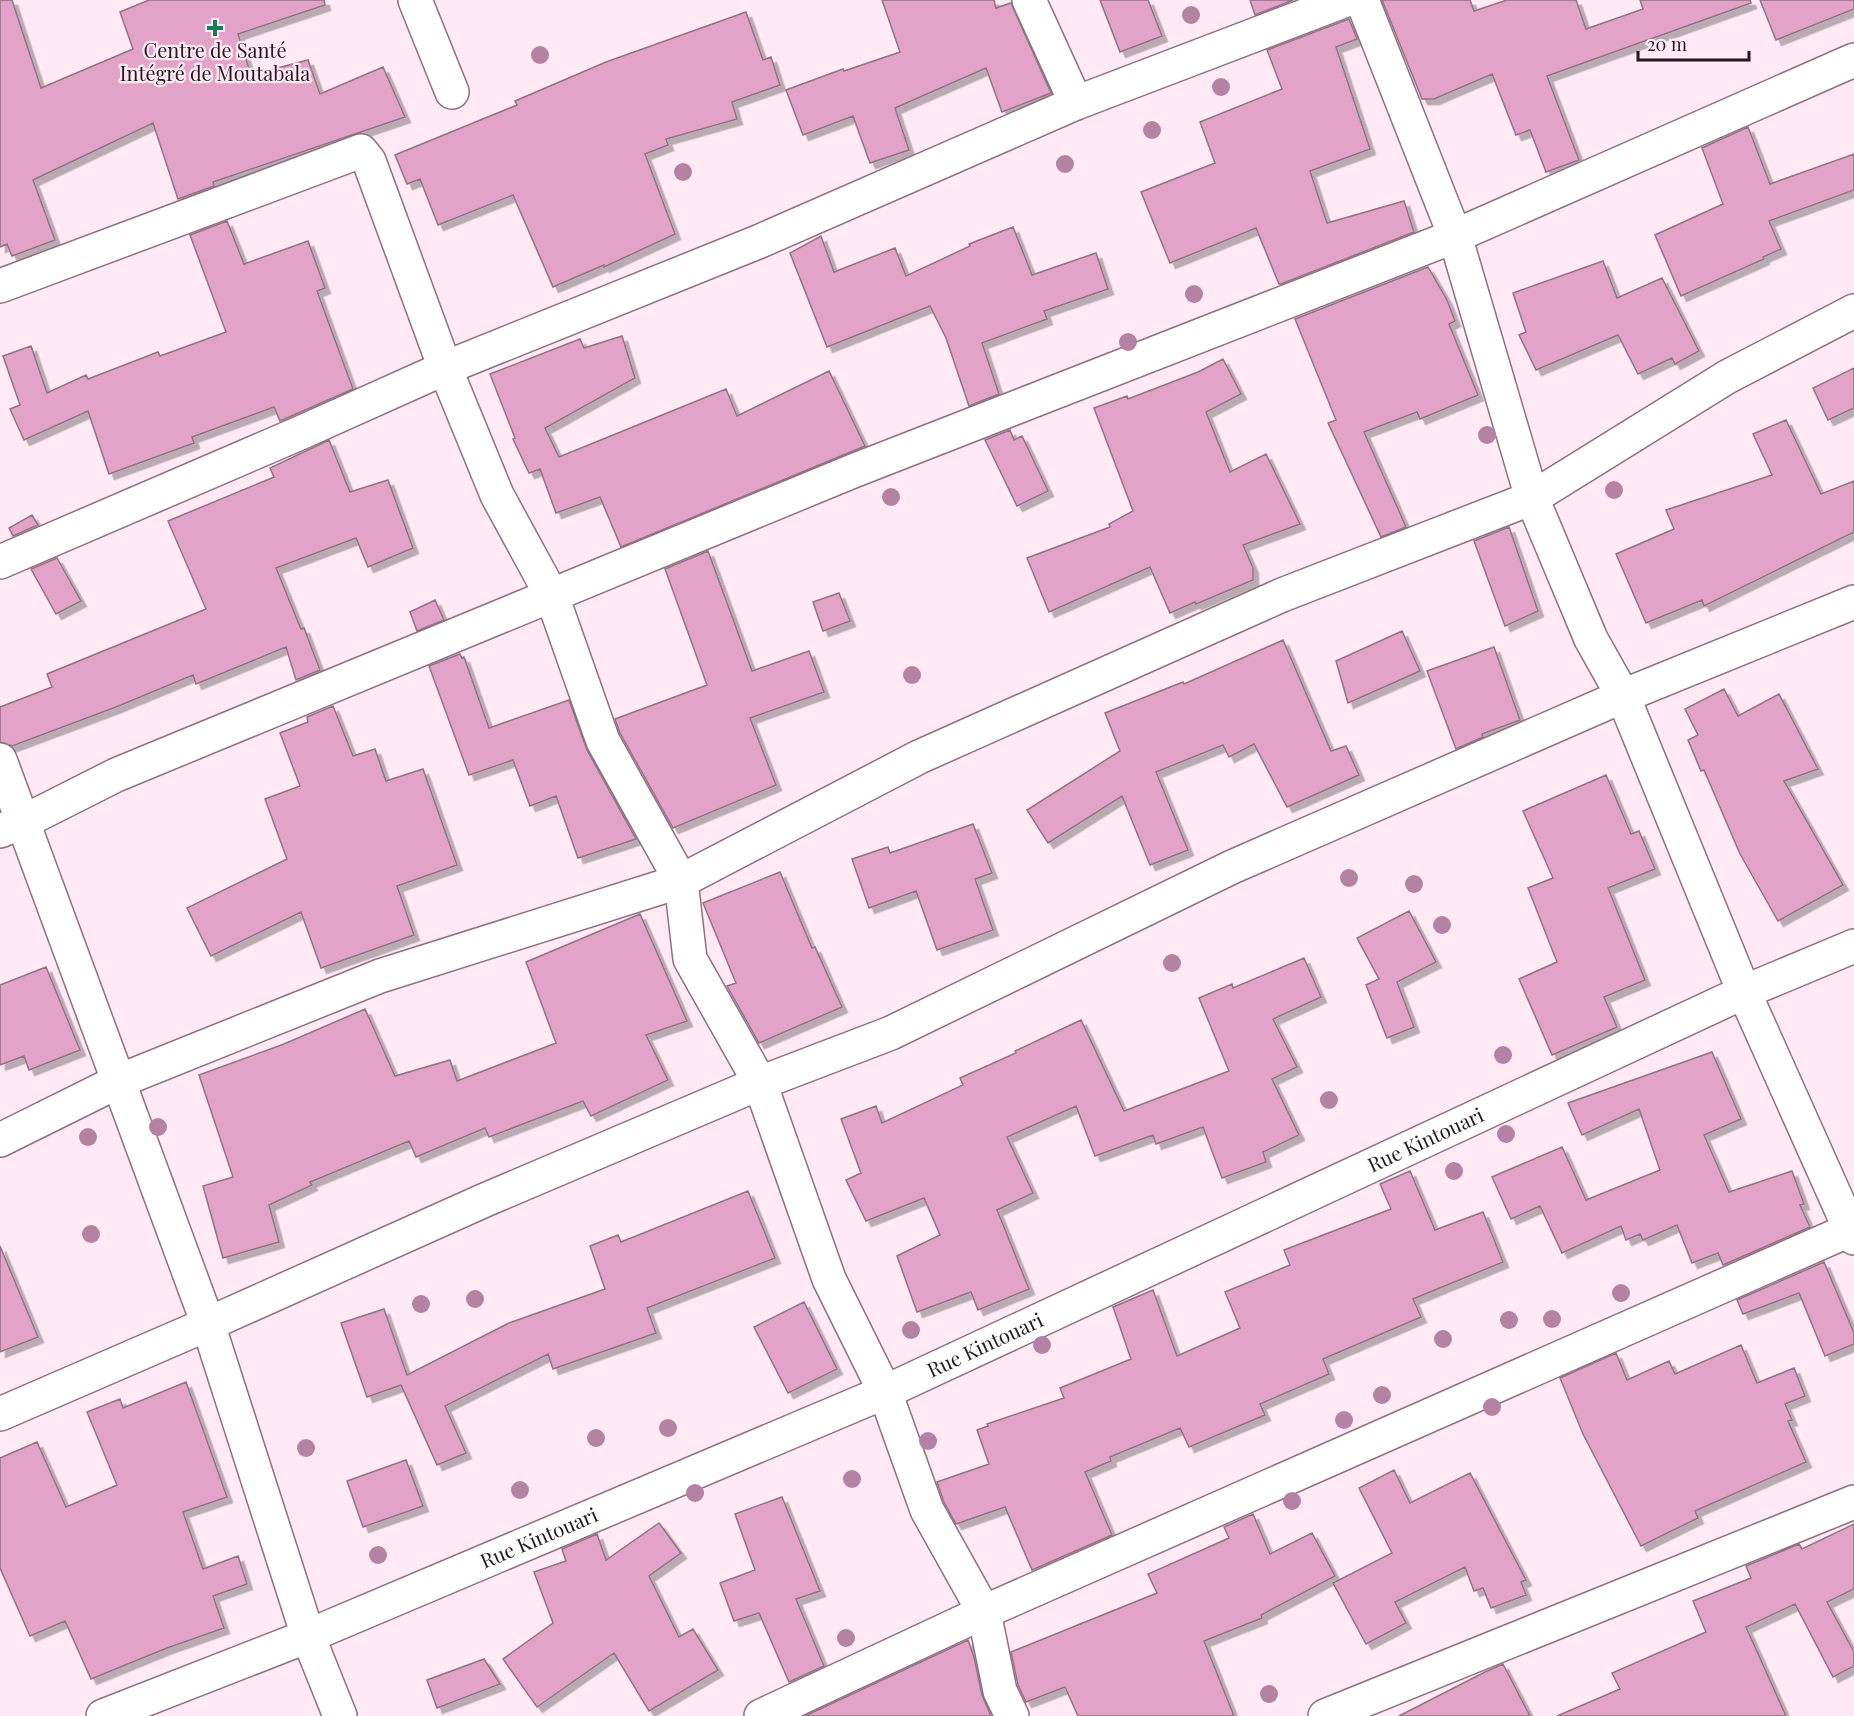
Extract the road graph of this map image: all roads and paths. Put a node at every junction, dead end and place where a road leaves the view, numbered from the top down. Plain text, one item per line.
1 (415, 0) edge
2 (1029, 0) edge
3 (1346, 0) edge
4 (1362, 0) edge
5 (1854, 60) edge
6 (452, 92) dead end
7 (1076, 103) junction
8 (1455, 236) junction
9 (0, 286) edge
10 (1854, 312) edge
11 (446, 368) junction
12 (1532, 498) junction
13 (0, 562) edge
14 (552, 596) junction
15 (1854, 602) edge
16 (1623, 696) junction
17 (0, 760) edge
18 (12, 827) edge
19 (681, 881) junction
20 (1854, 946) edge
21 (1744, 992) junction
22 (119, 1081) junction
23 (759, 1083) junction
24 (0, 1140) edge
25 (1853, 1232) edge
26 (208, 1324) junction
27 (885, 1392) junction
28 (0, 1414) edge
29 (1854, 1502) edge
30 (984, 1612) junction
31 (308, 1636) junction
32 (103, 1716) edge
33 (340, 1716) edge
34 (761, 1716) edge
35 (1012, 1716) edge
36 (1325, 1716) edge

1 - 6 street
2 - 7 street
3 - 7 street
4 - 8 street
5 - 8 street
7 - 11 street
8 - 12 street
8 - 14 street
9 - 11 street
10 - 12 street
11 - 13 street
11 - 14 street
12 - 16 street
12 - 19 street
14 - 18 street
14 - 19 street
15 - 16 street
16 - 21 street
16 - 23 street
17 - 18 street
18 - 22 street
19 - 22 street
19 - 23 street
20 - 21 street, Rue Kintouari
21 - 25 street
21 - 27 street, Rue Kintouari
22 - 24 street
22 - 26 street
23 - 26 street
23 - 27 street
25 - 30 street
26 - 28 street
26 - 31 street
27 - 30 street
27 - 31 street, Rue Kintouari
29 - 36 street
30 - 34 street
30 - 35 street
31 - 32 street, Rue Kintouari
31 - 33 street

